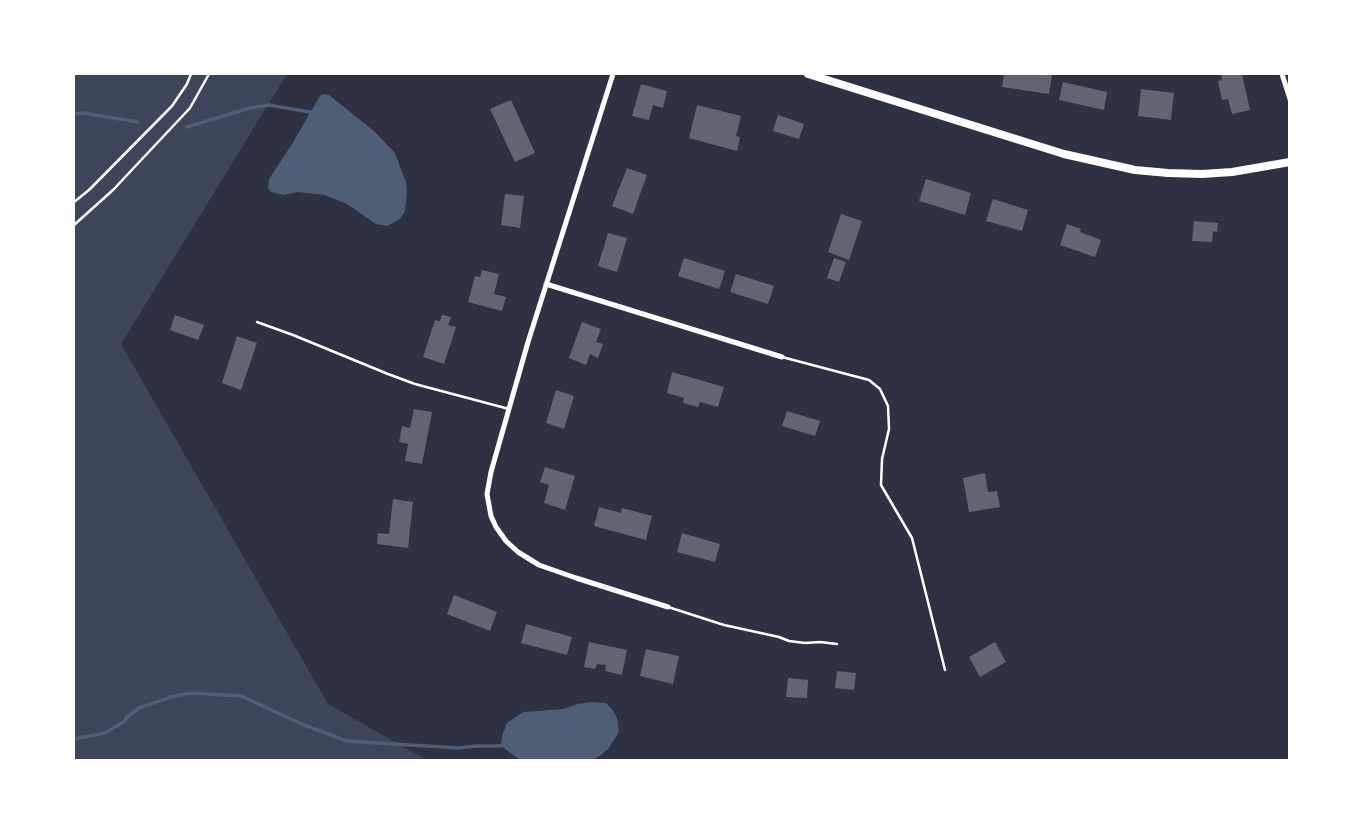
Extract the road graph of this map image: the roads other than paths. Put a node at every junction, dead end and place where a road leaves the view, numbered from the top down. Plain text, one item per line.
1 (209, 74) edge
2 (612, 74) edge
3 (808, 74) edge
4 (1282, 74) edge
5 (1290, 99) edge
6 (1290, 162) edge
7 (74, 224) edge
8 (546, 284) junction
9 (257, 322) dead end
10 (782, 357) joint
11 (509, 409) junction
12 (668, 607) joint
13 (837, 644) dead end
14 (945, 670) dead end

1 - 7 lane
2 - 8 street
3 - 6 main road
4 - 5 street
8 - 10 street
8 - 11 street
9 - 11 lane
10 - 14 lane
11 - 12 street
12 - 13 lane

